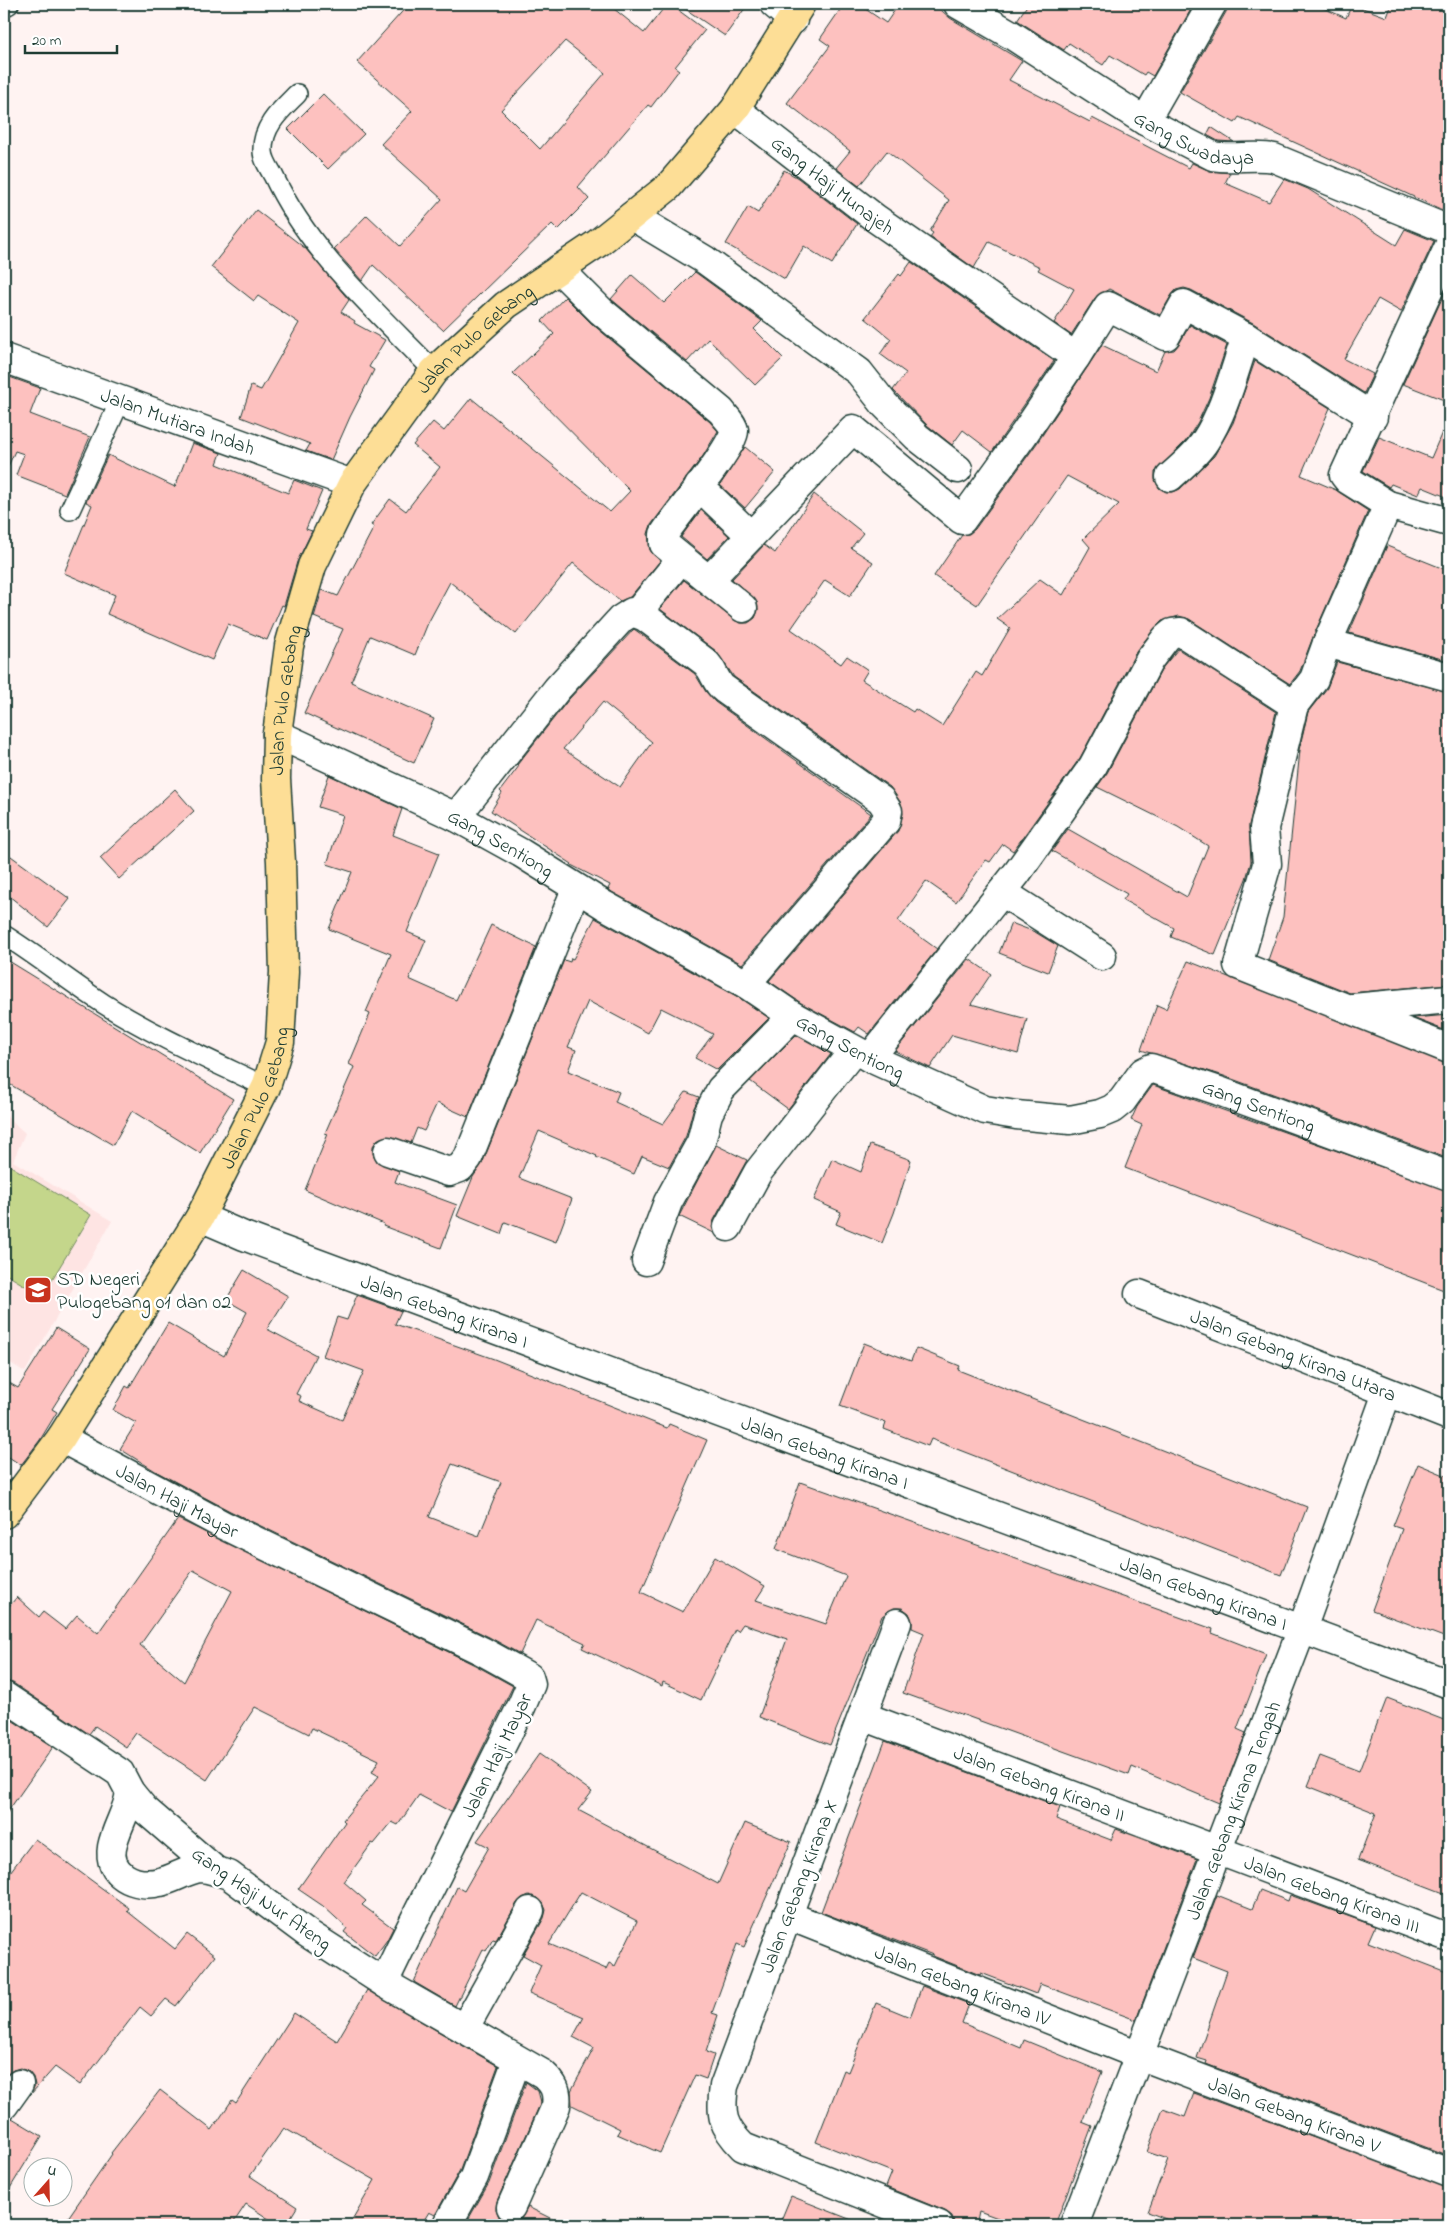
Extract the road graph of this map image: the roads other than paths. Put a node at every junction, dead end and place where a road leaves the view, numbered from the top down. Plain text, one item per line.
1 (9, 4) edge
2 (958, 4) edge
3 (1212, 4) edge
4 (4, 7) edge
5 (789, 9) edge
6 (296, 94) dead end
7 (735, 109) junction
8 (1145, 121) junction
9 (632, 216) junction
10 (1449, 230) edge
11 (1449, 246) edge
12 (559, 269) junction
13 (1246, 337) junction
14 (1076, 357) junction
15 (4, 358) edge
16 (434, 371) junction
17 (121, 399) junction
18 (1373, 417) junction
19 (958, 469) dead end
20 (1170, 477) dead end
21 (352, 484) junction
22 (699, 486) junction
23 (1388, 506) junction
24 (70, 510) dead end
25 (1449, 522) edge
26 (751, 536) junction
27 (681, 558) junction
28 (709, 580) junction
29 (743, 608) dead end
30 (637, 613) junction
31 (1327, 643) junction
32 (1449, 677) edge
33 (1294, 705) junction
34 (277, 734) junction
35 (456, 817) junction
36 (576, 889) junction
37 (1002, 892) junction
38 (4, 935) edge
39 (1102, 956) dead end
40 (746, 984) junction
41 (1449, 999) edge
42 (1349, 1008) junction
43 (793, 1016) junction
44 (1449, 1049) edge
45 (862, 1054) junction
46 (266, 1087) junction
47 (388, 1152) dead end
48 (1449, 1176) edge
49 (200, 1217) junction
50 (728, 1228) dead end
51 (646, 1261) dead end
52 (1139, 1294) dead end
53 (1387, 1393) junction
54 (1449, 1416) edge
55 (61, 1438) junction
56 (4, 1514) edge
57 (897, 1623) dead end
58 (1302, 1629) junction
59 (1449, 1684) edge
60 (4, 1696) edge
61 (863, 1716) junction
62 (130, 1792) junction
63 (1217, 1851) junction
64 (216, 1871) junction
65 (530, 1911) dead end
66 (787, 1916) junction
67 (1449, 1938) edge
68 (386, 1984) junction
69 (464, 2029) junction
70 (1138, 2055) junction
71 (517, 2060) junction
72 (1449, 2173) edge
73 (511, 2207) dead end
74 (447, 2225) edge
75 (939, 2225) edge
76 (1074, 2225) edge

1 - 4 lane
2 - 8 street, Gang Swadaya
3 - 8 street
5 - 7 main road, Jalan Pulo Gebang
6 - 16 lane
7 - 9 main road, Jalan Pulo Gebang
7 - 14 street, Gang Haji Munajeh
8 - 10 street, Gang Swadaya
9 - 12 main road, Jalan Pulo Gebang
9 - 19 street
11 - 18 street
12 - 16 main road, Jalan Pulo Gebang
12 - 22 street
13 - 14 street
13 - 18 street
13 - 20 street
14 - 26 street
15 - 17 street, Jalan Mutiara Indah
16 - 21 main road, Jalan Pulo Gebang
17 - 21 street, Jalan Mutiara Indah
17 - 24 lane
18 - 23 street
21 - 34 main road, Jalan Pulo Gebang
22 - 26 street
22 - 27 street
23 - 25 street
23 - 31 street
26 - 28 street
27 - 28 street
27 - 30 street
28 - 29 street
30 - 35 street
30 - 40 street
31 - 32 street
31 - 33 street
33 - 37 street
33 - 42 street
34 - 35 street, Gang Sentiong
34 - 46 main road, Jalan Pulo Gebang
35 - 36 street, Gang Sentiong
36 - 40 street, Gang Sentiong
36 - 47 street
37 - 39 street
37 - 45 street
38 - 46 lane
40 - 43 street, Gang Sentiong
41 - 42 street
42 - 44 street
43 - 45 street, Gang Sentiong
43 - 51 street
45 - 48 street, Gang Sentiong
45 - 50 street
46 - 49 main road, Jalan Pulo Gebang
49 - 55 main road, Jalan Pulo Gebang
49 - 58 street, Jalan Gebang Kirana I
52 - 53 street, Jalan Gebang Kirana Utara
53 - 54 street, Jalan Gebang Kirana Utara
53 - 58 street, Jalan Gebang Kirana Tengah
55 - 56 main road, Jalan Pulo Gebang
55 - 68 street, Jalan Haji Mayar
57 - 61 street, Jalan Gebang Kirana X
58 - 59 street, Jalan Gebang Kirana I
58 - 63 street, Jalan Gebang Kirana Tengah
60 - 62 street, Gang Haji Nur Ateng
61 - 63 street, Jalan Gebang Kirana II
61 - 66 street, Jalan Gebang Kirana X
62 - 64 street, Gang Haji Nur Ateng
62 - 64 street
63 - 67 street, Jalan Gebang Kirana III
63 - 70 street, Jalan Gebang Kirana Tengah
64 - 68 street, Gang Haji Nur Ateng
65 - 69 street
66 - 70 street, Jalan Gebang Kirana IV
66 - 75 street, Jalan Gebang Kirana X
68 - 69 street
69 - 71 street
70 - 72 street, Jalan Gebang Kirana V
70 - 76 street, Jalan Gebang Kirana Tengah
71 - 73 street
71 - 74 street

